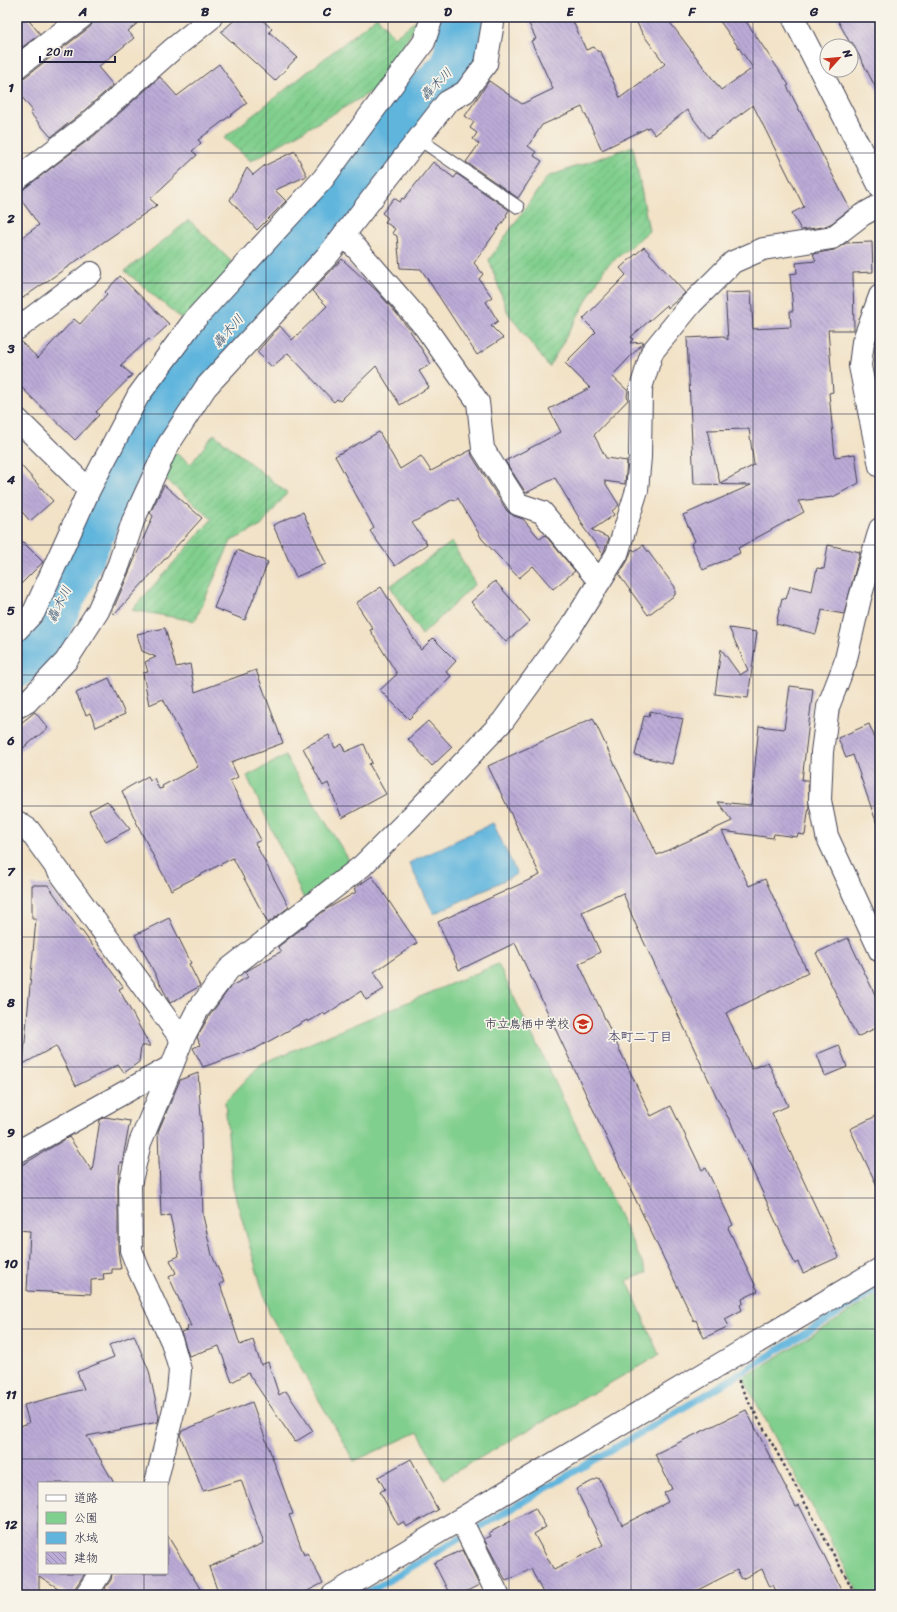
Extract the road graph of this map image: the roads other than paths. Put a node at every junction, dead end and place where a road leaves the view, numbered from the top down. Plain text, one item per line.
1 (82, 17) edge
2 (211, 17) edge
3 (432, 17) edge
4 (494, 17) edge
5 (793, 17) edge
6 (17, 67) edge
7 (419, 138) junction
8 (17, 179) edge
9 (880, 187) edge
10 (880, 205) edge
11 (518, 207) dead end
12 (344, 234) junction
13 (91, 273) dead end
14 (880, 296) edge
15 (17, 329) edge
16 (17, 419) edge
17 (880, 466) edge
18 (89, 490) junction
19 (880, 529) edge
20 (599, 581) junction
21 (17, 630) edge
22 (17, 707) edge
23 (17, 822) edge
24 (880, 951) edge
25 (182, 1040) junction
26 (172, 1066) junction
27 (17, 1152) edge
28 (880, 1269) edge
29 (156, 1482) edge
30 (461, 1520) junction
31 (99, 1574) edge
32 (86, 1595) edge
33 (333, 1595) edge
34 (498, 1595) edge

1 - 6 street
2 - 8 street
3 - 18 street
4 - 7 street
5 - 9 street
7 - 11 lane
7 - 12 street
10 - 20 street
12 - 20 street
12 - 22 street
13 - 15 street
14 - 17 street
16 - 18 street
18 - 21 street
19 - 24 street
20 - 25 street
23 - 25 street
25 - 26 street
26 - 27 street
26 - 29 street
28 - 30 street
30 - 33 street
30 - 34 street
31 - 32 street

